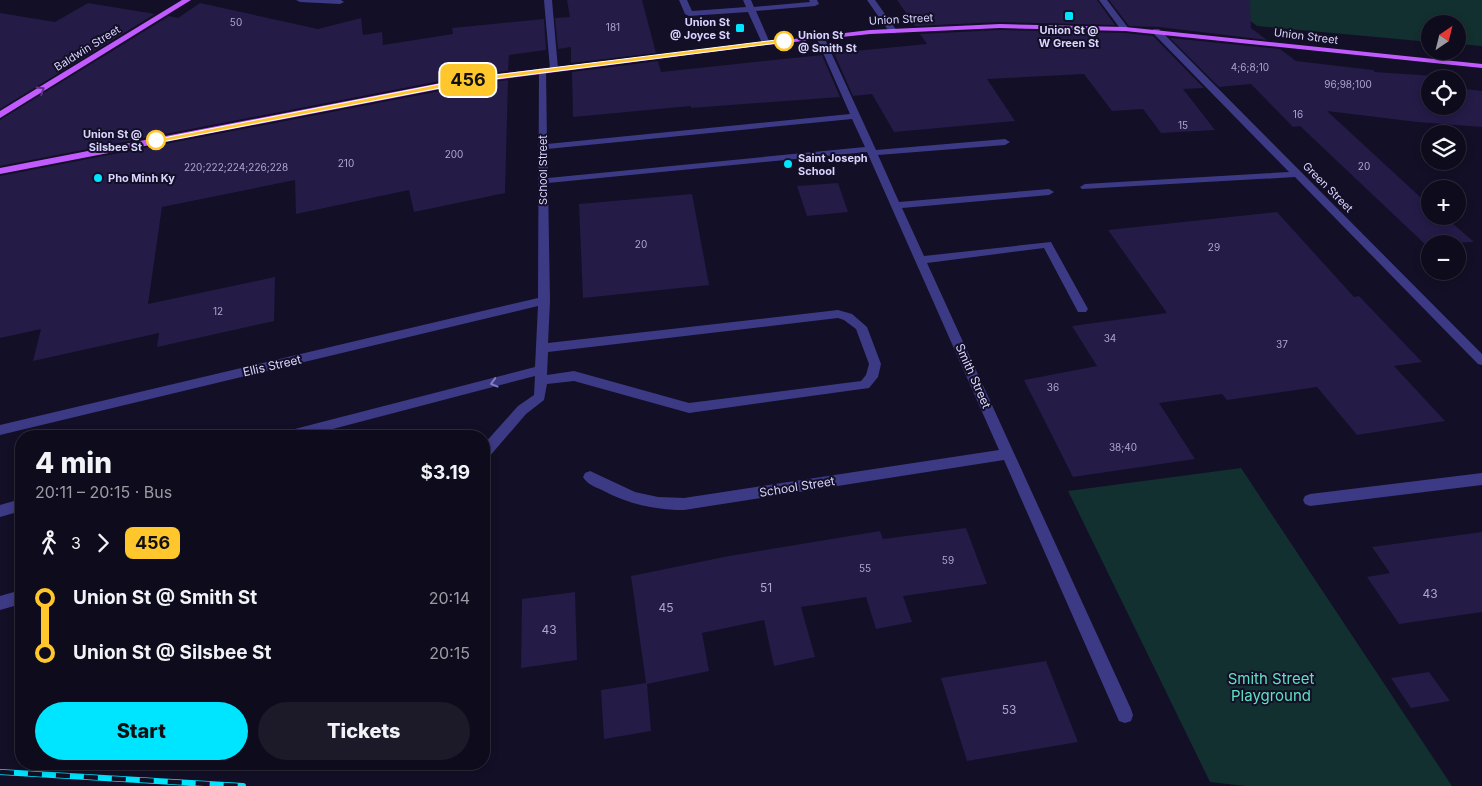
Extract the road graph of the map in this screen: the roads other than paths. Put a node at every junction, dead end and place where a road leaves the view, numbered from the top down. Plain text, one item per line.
1 (186, 0) edge
2 (300, 0) edge
3 (548, 0) edge
4 (683, 0) edge
5 (747, 0) edge
6 (813, 0) edge
7 (871, 0) edge
8 (1103, 0) edge
9 (340, 2) dead end
10 (752, 9) junction
11 (1125, 29) junction
12 (893, 31) junction
13 (1156, 31) junction
14 (820, 37) junction
15 (766, 43) junction
16 (1482, 66) edge
17 (554, 69) junction
18 (542, 70) junction
19 (0, 115) edge
20 (856, 116) junction
21 (1005, 142) dead end
22 (543, 147) junction
23 (872, 151) junction
24 (0, 171) edge
25 (1297, 174) junction
26 (543, 181) junction
27 (1085, 187) dead end
28 (1049, 192) dead end
29 (896, 205) junction
30 (920, 260) junction
31 (544, 301) junction
32 (1082, 309) dead end
33 (542, 348) junction
34 (1482, 361) edge
35 (542, 375) junction
36 (0, 430) edge
37 (312, 430) edge
38 (490, 446) edge
39 (1008, 454) junction
40 (590, 477) dead end
41 (1482, 479) edge
42 (1310, 500) dead end
43 (15, 507) edge
44 (0, 511) edge
45 (15, 599) edge
46 (0, 603) edge
47 (1126, 715) dead end

19 -> 1 main road, Baldwin Street
2 - 9 street
3 - 17 street
4 - 10 street
5 - 10 street
6 - 10 street
7 - 12 street
8 - 11 street
10 - 15 street
11 - 12 main road, Union Street
11 - 13 main road, Union Street
12 - 14 main road, Union Street
13 - 16 main road, Union Street
13 - 25 street, Green Street
14 - 15 main road, Union Street
14 - 20 street, Smith Street
15 - 17 main road, Union Street
17 - 18 main road, Union Street
18 - 22 street, School Street
18 - 24 main road, Union Street
20 - 22 street
20 - 23 street, Smith Street
21 - 23 street
22 - 26 street, School Street
23 - 26 street
23 - 29 street, Smith Street
25 - 27 street
25 - 34 street, Green Street
26 - 31 street, School Street
28 - 29 street
29 - 30 street, Smith Street
30 - 32 street
30 - 39 street, Smith Street
31 - 33 street, School Street
31 - 36 street, Ellis Street
33 - 35 street, School Street
33 - 35 street
35 -> 37 street
35 - 38 street, School Street
39 - 40 street, School Street
39 - 47 street, Smith Street
41 - 42 street
43 - 44 street
45 - 46 street

